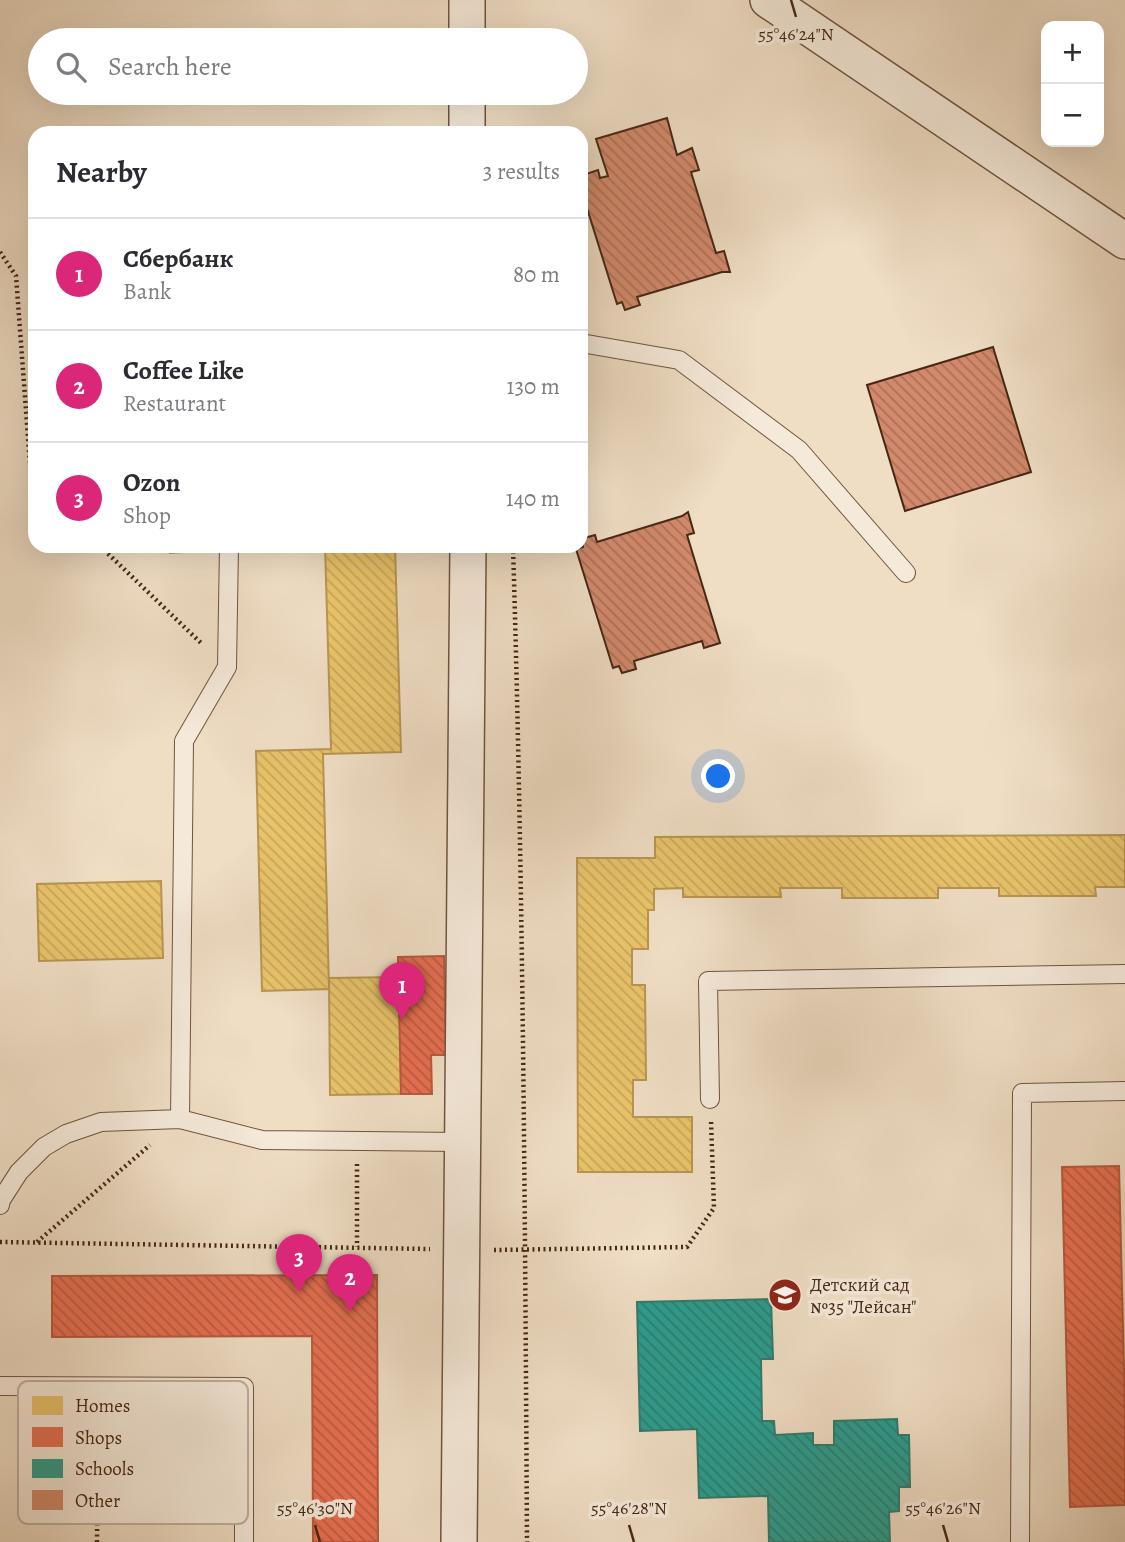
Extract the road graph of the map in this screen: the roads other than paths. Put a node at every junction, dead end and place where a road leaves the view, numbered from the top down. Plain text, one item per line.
1 (467, 0) edge
2 (768, 0) edge
3 (467, 28) edge
4 (467, 105) edge
5 (467, 126) edge
6 (1125, 241) edge
7 (588, 344) edge
8 (229, 553) edge
9 (468, 553) edge
10 (906, 573) dead end
11 (1125, 974) edge
12 (1125, 1091) edge
13 (710, 1099) road end
14 (180, 1119) junction
15 (462, 1142) junction
16 (0, 1205) edge
17 (0, 1386) edge
18 (18, 1386) edge
19 (244, 1524) edge
20 (244, 1542) edge
21 (459, 1542) edge
22 (1020, 1542) edge

1 - 3 street
2 - 6 street
4 - 5 street
7 - 10 lane
8 - 14 lane
9 - 15 street
11 - 13 lane
12 - 22 lane
14 - 15 lane
14 - 16 lane
15 - 21 street
17 - 18 lane
19 - 20 lane

